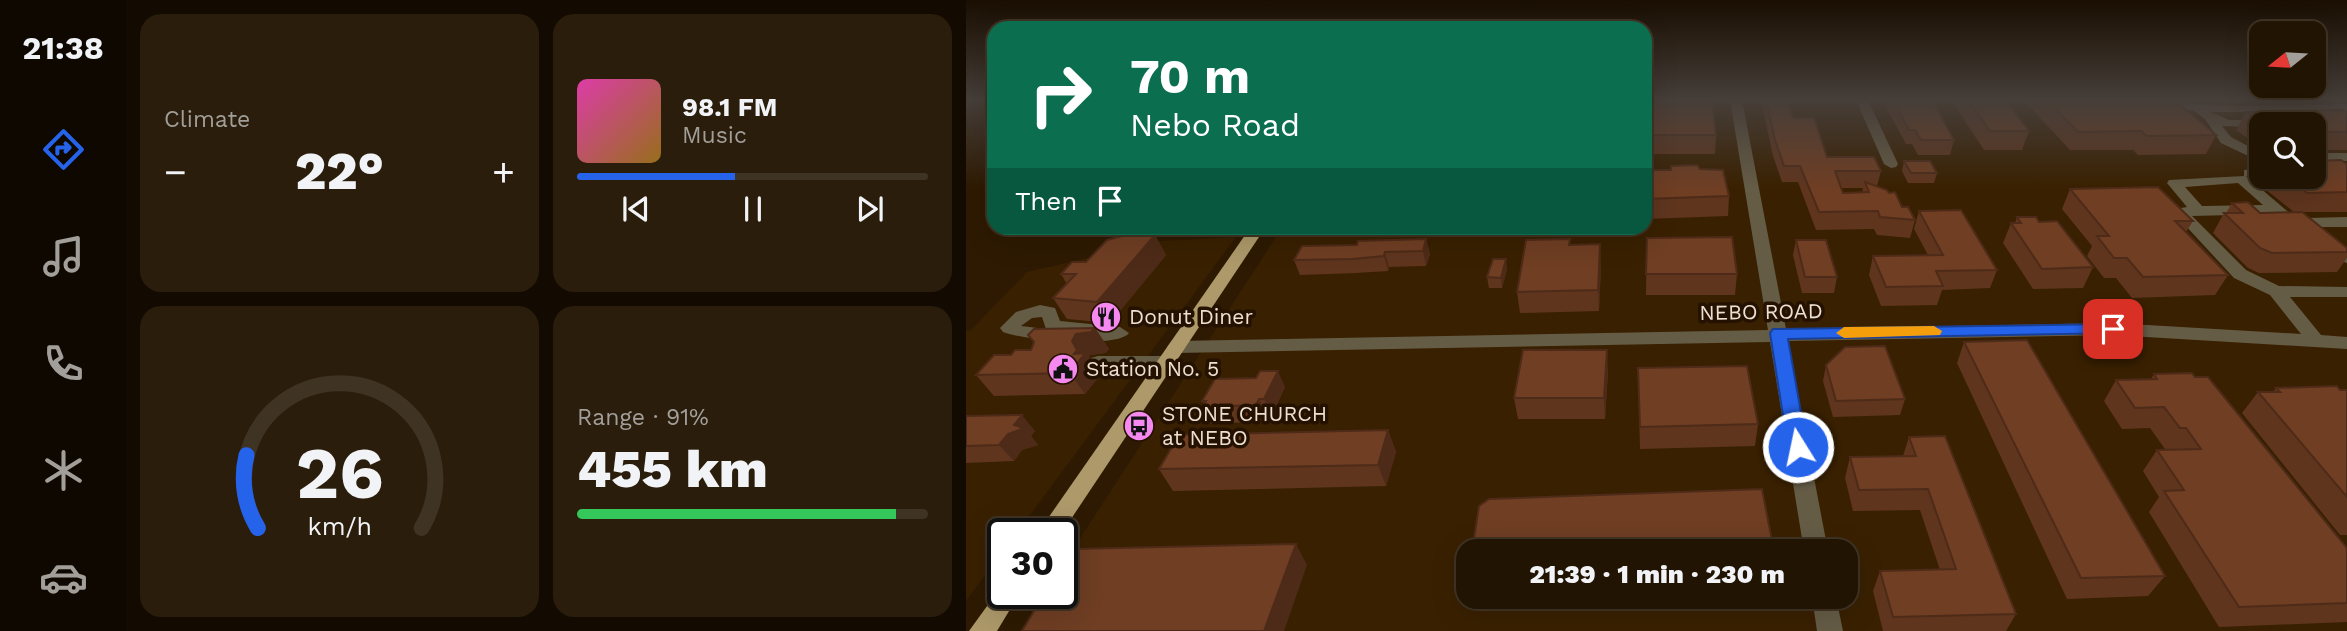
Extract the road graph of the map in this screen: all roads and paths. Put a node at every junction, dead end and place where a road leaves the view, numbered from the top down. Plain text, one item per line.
1 (1741, 129) edge
2 (1875, 129) edge
3 (2218, 129) edge
4 (2249, 152) edge
5 (2326, 157) edge
6 (2347, 157) edge
7 (1891, 164) dead end
8 (2326, 171) edge
9 (2329, 171) edge
10 (2277, 209) junction
11 (2198, 211) junction
12 (2347, 222) edge
13 (1252, 235) edge
14 (2339, 244) edge
15 (2347, 258) edge
16 (2347, 268) edge
17 (2276, 291) junction
18 (2347, 292) edge
19 (1119, 333) joint
20 (1778, 333) junction
21 (2315, 340) junction
22 (2347, 342) edge
23 (1171, 355) junction
24 (1098, 363) dead end
25 (1059, 518) edge
26 (1814, 539) edge
27 (997, 609) edge
28 (1826, 609) edge
29 (982, 631) edge
30 (1830, 631) edge

1 - 20 street
2 - 7 street
3 - 4 street
5 - 6 street
8 - 9 street
10 - 11 street
10 - 11 street
10 - 16 street
11 - 17 street
12 - 14 street
13 - 23 main road
14 - 15 street
17 - 18 street
17 - 21 street
19 - 19 street
20 - 21 street, NEBO ROAD
20 - 23 street, NEBO ROAD
20 - 26 street
21 - 22 street, NEBO ROAD
23 - 24 street, NEBO ROAD
23 - 25 main road
27 - 29 main road
28 - 30 street

